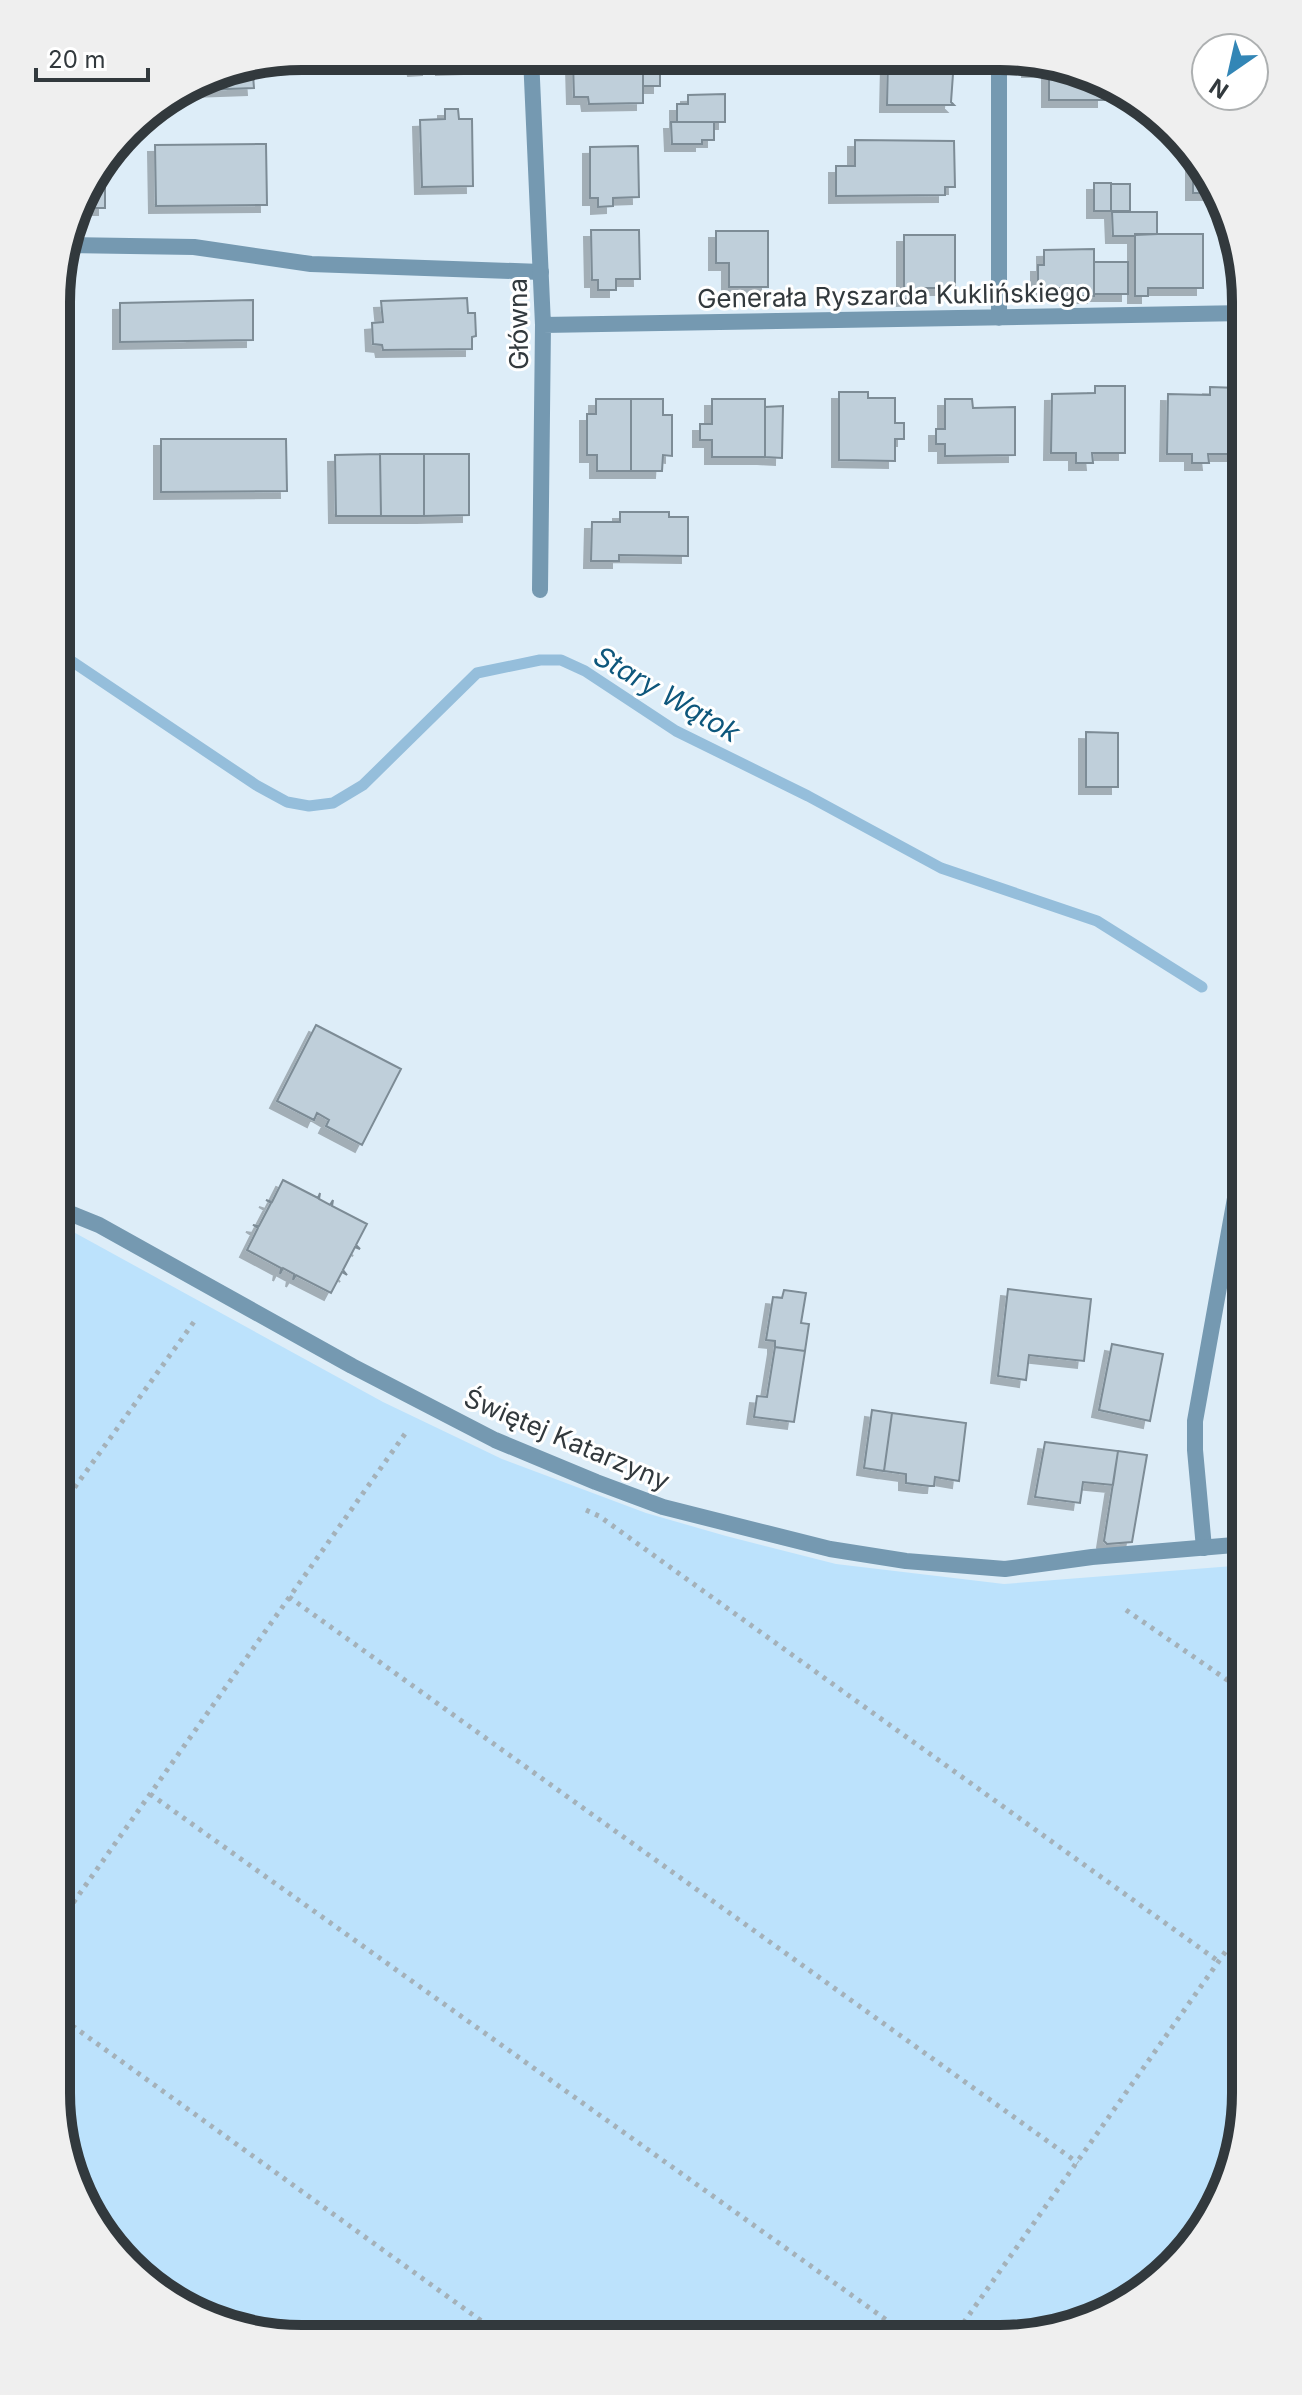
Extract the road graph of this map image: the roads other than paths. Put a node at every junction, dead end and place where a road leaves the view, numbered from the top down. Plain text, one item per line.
1 (532, 70) edge
2 (999, 70) edge
3 (77, 245) edge
4 (541, 272) junction
5 (1232, 313) edge
6 (999, 318) junction
7 (543, 325) junction
8 (540, 590) dead end
9 (70, 1213) edge
10 (1232, 1215) edge
11 (1232, 1545) edge
12 (1204, 1548) junction

1 - 4 street, Główna
2 - 6 street
3 - 4 street
4 - 7 street, Główna
5 - 6 street, Generała Ryszarda Kuklińskiego
6 - 7 street, Generała Ryszarda Kuklińskiego
7 - 8 street, Główna
9 - 12 street, Świętej Katarzyny
10 - 12 street
11 - 12 street, Świętej Katarzyny

